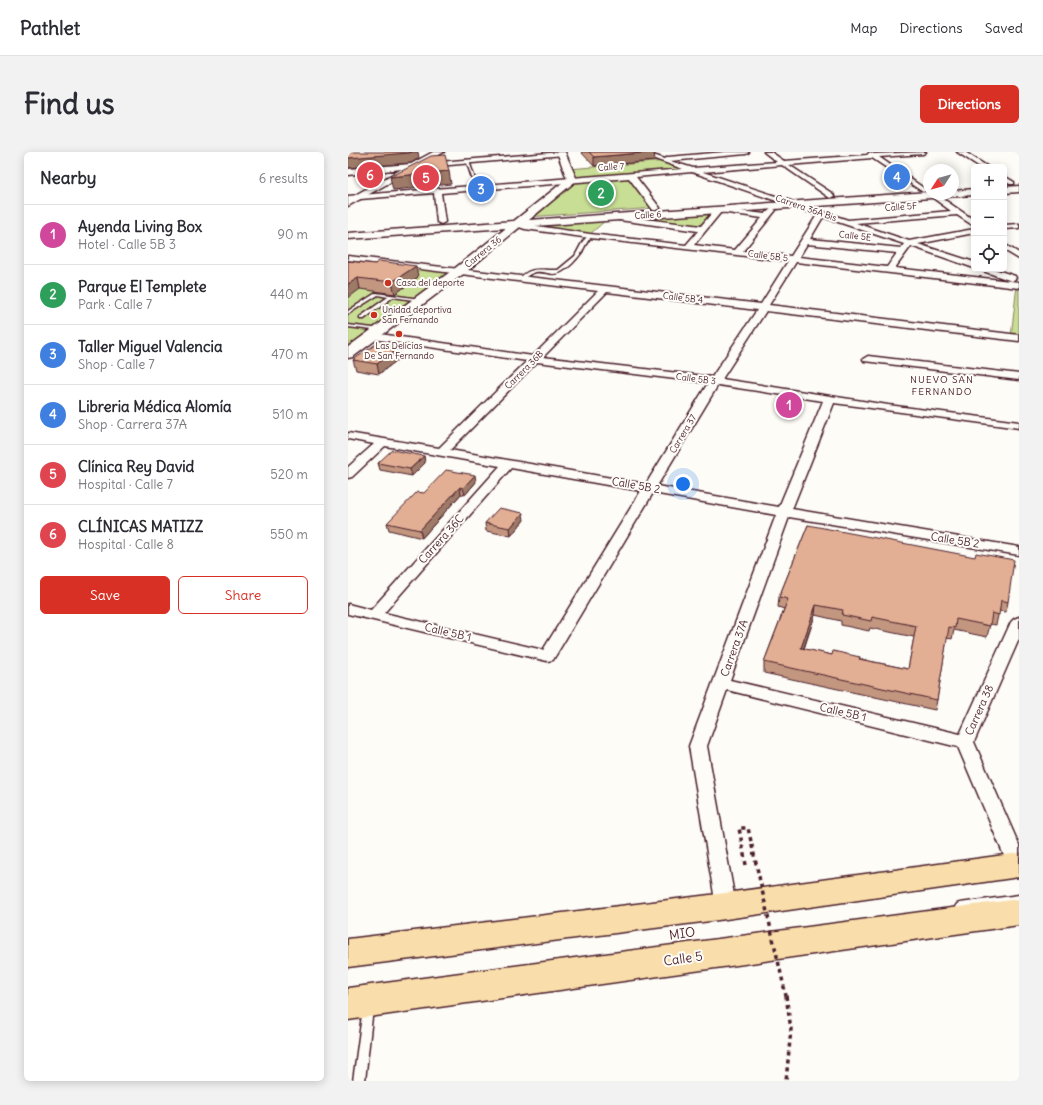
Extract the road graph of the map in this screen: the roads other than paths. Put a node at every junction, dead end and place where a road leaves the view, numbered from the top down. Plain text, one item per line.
1 (427, 152) edge
2 (440, 152) edge
3 (638, 152) edge
4 (746, 152) edge
5 (767, 152) edge
6 (923, 152) edge
7 (960, 152) edge
8 (562, 153) edge
9 (871, 154) edge
10 (661, 160) junction
11 (467, 161) junction
12 (783, 163) junction
13 (980, 164) edge
14 (415, 166) junction
15 (396, 168) junction
16 (694, 170) junction
17 (348, 172) edge
18 (631, 175) junction
19 (474, 178) dead end
20 (572, 180) junction
21 (923, 188) edge
22 (971, 189) edge
23 (437, 190) junction
24 (923, 191) edge
25 (959, 191) edge
26 (923, 192) edge
27 (348, 194) edge
28 (362, 196) junction
29 (830, 196) junction
30 (348, 198) edge
31 (940, 200) edge
32 (778, 203) junction
33 (348, 204) edge
34 (797, 205) junction
35 (656, 208) junction
36 (719, 210) junction
37 (822, 213) junction
38 (958, 213) junction
39 (527, 216) junction
40 (767, 216) junction
41 (612, 217) junction
42 (845, 221) junction
43 (441, 222) junction
44 (971, 222) edge
45 (517, 225) junction
46 (1019, 226) edge
47 (1007, 227) edge
48 (348, 228) edge
49 (704, 229) junction
50 (971, 231) edge
51 (348, 236) edge
52 (590, 236) junction
53 (805, 241) junction
54 (909, 243) junction
55 (688, 247) junction
56 (1007, 248) edge
57 (902, 251) junction
58 (737, 252) junction
59 (1019, 257) edge
60 (348, 258) edge
61 (794, 259) junction
62 (971, 264) edge
63 (889, 270) junction
64 (458, 272) junction
65 (995, 272) edge
66 (521, 279) junction
67 (1019, 280) edge
68 (1019, 285) edge
69 (605, 289) junction
70 (392, 296) junction
71 (420, 300) junction
72 (764, 308) junction
73 (348, 313) edge
74 (362, 318) dead end
75 (348, 326) edge
76 (377, 333) junction
77 (1019, 338) edge
78 (348, 354) edge
79 (535, 359) junction
80 (868, 359) dead end
81 (1019, 377) edge
82 (715, 381) junction
83 (830, 398) junction
84 (1019, 425) edge
85 (348, 436) edge
86 (383, 442) junction
87 (442, 452) junction
88 (509, 464) junction
89 (348, 474) edge
90 (650, 488) junction
91 (784, 512) junction
92 (1019, 551) edge
93 (348, 609) edge
94 (374, 615) junction
95 (1019, 622) edge
96 (547, 656) joint
97 (721, 683) junction
98 (965, 742) junction
99 (1019, 865) edge
100 (1019, 899) edge
101 (726, 906) junction
102 (949, 908) dead end
103 (1019, 912) edge
104 (348, 953) edge
105 (358, 1003) edge
106 (359, 1081) edge

1 - 15 main road
2 - 14 main road
3 - 10 street, Carrera 36A Bis
4 - 10 street
5 - 12 street
6 - 9 street, Calle 7
7 - 13 street
8 - 11 street
8 - 20 main road
9 - 12 street, Calle 7
9 - 21 street
10 - 16 street, Carrera 36A Bis
11 - 14 street
11 - 19 lane
12 - 16 street, Calle 7
12 - 29 street
14 - 15 main road
14 - 28 main road
15 - 17 main road
15 - 27 main road
16 - 18 street, Calle 7
16 - 32 street, Carrera 36A Bis
18 - 20 street, Calle 7
18 - 35 street
20 - 23 street, Calle 7
20 - 39 main road, Carrera 36
22 - 25 main road, Calle 6
23 - 28 street, Calle 7
23 - 43 street
24 - 29 main road, Calle 6
26 - 34 main road, Calle 6
28 - 30 street, Calle 7
28 - 33 main road
29 - 32 main road, Calle 6
31 - 38 street
32 - 34 main road, Calle 6
32 - 35 main road, Calle 6
32 - 36 main road, Calle 6
32 - 40 street
34 - 37 street, Carrera 36A Bis
35 - 39 main road, Calle 6
36 - 40 street
36 - 41 main road, Calle 6
36 - 49 street
37 - 42 street, Carrera 36A Bis
37 - 53 street, Carrera 37
38 - 42 street, Calle 5F
38 - 44 street
39 - 43 main road, Calle 6
39 - 45 main road, Carrera 36
40 - 58 street
41 - 45 main road, Calle 6
41 - 49 street
42 - 54 street, Carrera 36A Bis
43 - 48 main road, Calle 6
45 - 51 main road, Calle 6
45 - 52 street, Calle 5B 5
45 - 64 main road, Carrera 36
46 - 47 street
49 - 55 street
50 - 54 street
52 - 55 street, Calle 5B 5
52 - 66 lane
53 - 57 street, Calle 5E
53 - 61 street, Carrera 37
54 - 57 street
54 - 62 street, Carrera 36A Bis
55 - 58 street, Calle 5B 5
56 - 59 street
57 - 63 street
58 - 61 street, Calle 5B 5
60 - 64 street, Calle 5B 4
61 - 63 street, Calle 5B 5
61 - 72 street, Carrera 37
63 - 68 street, Calle 5B 5
64 - 66 street, Calle 5B 4
64 - 71 main road, Carrera 36
65 - 67 street
66 - 69 street, Calle 5B 4
69 - 72 street, Calle 5B 4
69 - 79 street, Carrera 36B
70 - 71 lane
70 - 73 lane
70 - 74 lane
71 - 76 main road, Carrera 36
72 - 77 street, Calle 5B 4
72 - 82 street, Carrera 37
75 - 76 lane
76 - 78 main road, Carrera 36
76 - 79 street, Calle 5B 3
79 - 82 street, Calle 5B 3
79 - 87 street, Carrera 36B
80 - 81 street
82 - 83 street, Calle 5B 3
82 - 90 street, Carrera 37
83 - 84 street, Calle 5B 3
83 - 91 street, Carrera 37A
85 - 86 street, Calle 5B 2
86 - 87 street, Calle 5B 2
86 - 89 street
87 - 88 street, Calle 5B 2
88 - 90 street, Calle 5B 2
88 - 94 street, Carrera 36C
90 - 91 street, Calle 5B 2
90 - 96 street, Carrera 37
91 - 92 street, Calle 5B 2
91 - 97 street, Carrera 37A
93 - 94 street, Calle 5B 1
94 - 96 street, Calle 5B 1
95 - 98 street, Carrera 38
97 - 98 street, Calle 5B 1
97 - 101 street, Carrera 37A
98 - 99 street, Carrera 38
99 - 101 main road
100 - 102 lane
101 - 104 main road
103 - 105 main road, Calle 5
105 - 106 lane

